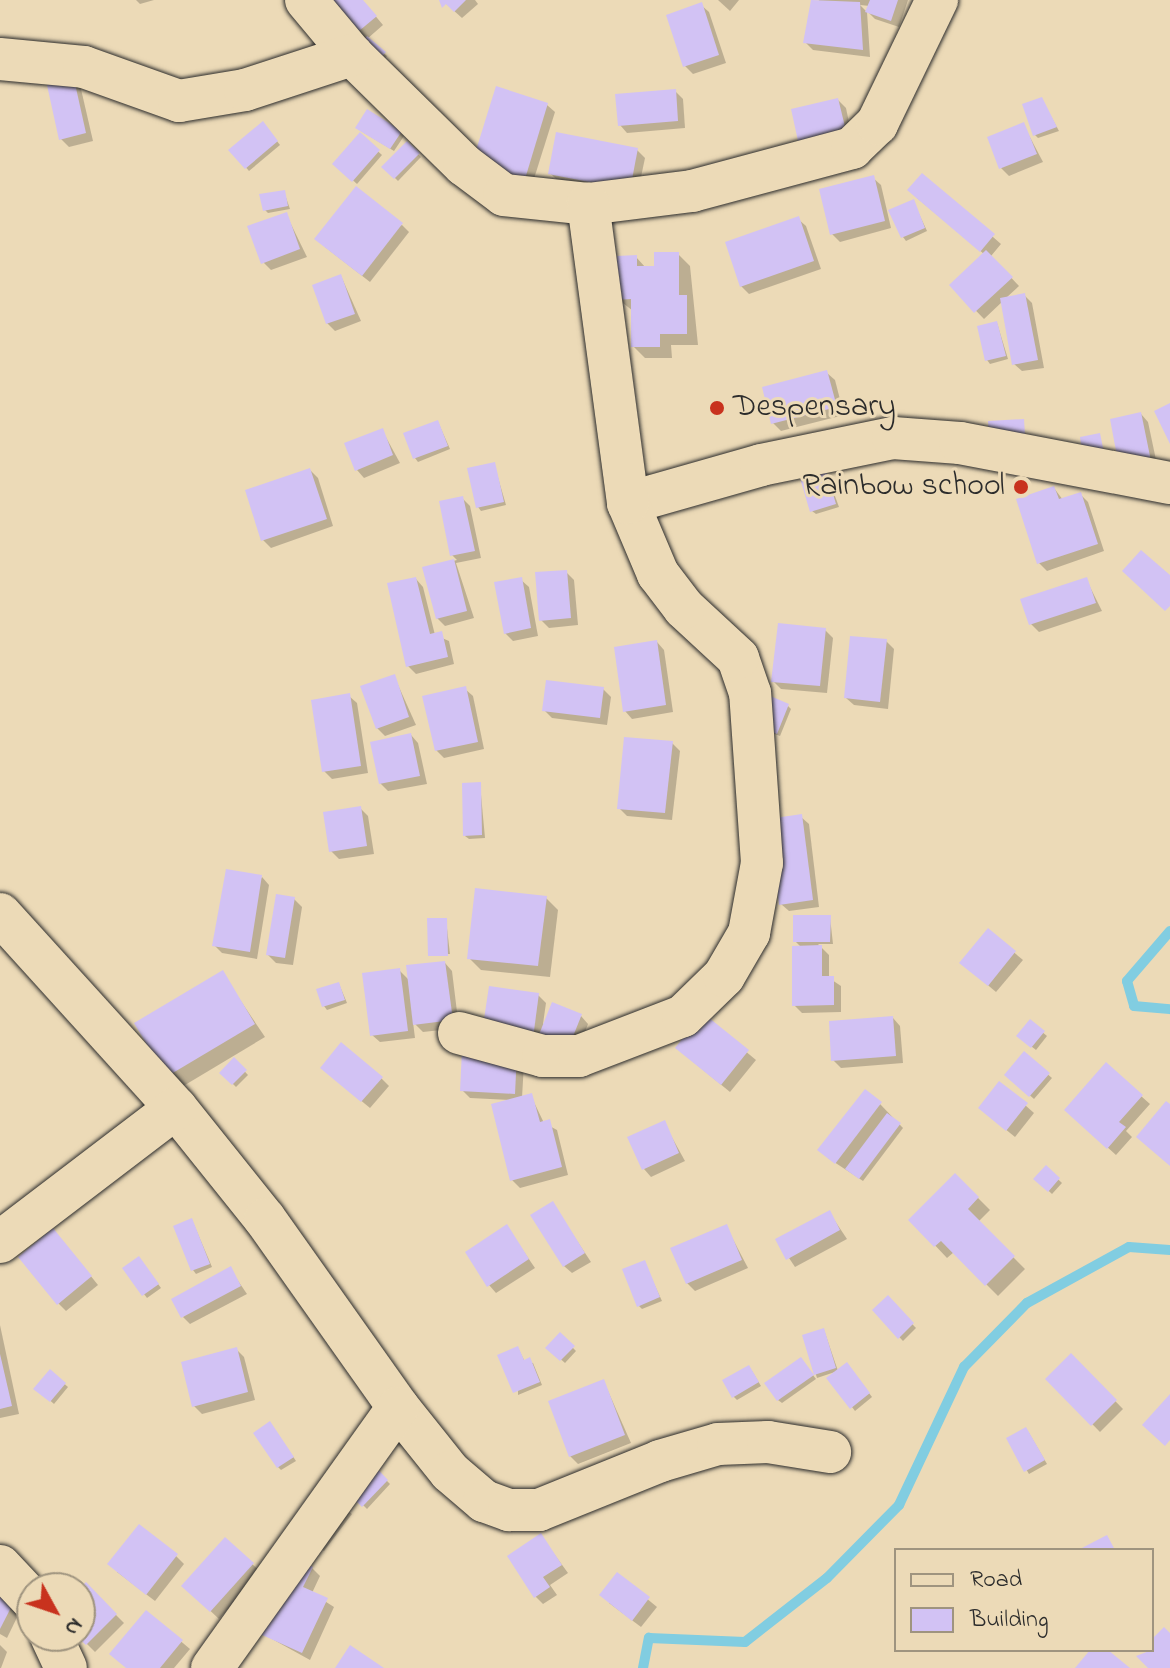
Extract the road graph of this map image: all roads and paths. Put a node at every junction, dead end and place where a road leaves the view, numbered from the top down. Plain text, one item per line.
1 (306, 0) edge
2 (937, 0) edge
3 (352, 55) junction
4 (0, 59) edge
5 (588, 204) junction
6 (1170, 483) edge
7 (628, 503) junction
8 (0, 914) edge
9 (459, 1033) dead end
10 (176, 1108) junction
11 (0, 1242) edge
12 (398, 1407) junction
13 (830, 1452) dead end
14 (0, 1566) edge
15 (16, 1583) edge
16 (212, 1668) edge

1 - 3 street
2 - 5 street
3 - 4 street
3 - 5 street
5 - 7 street
6 - 7 street
7 - 9 street
8 - 10 street
10 - 11 street
10 - 12 street
12 - 13 street
12 - 16 street
14 - 15 street

